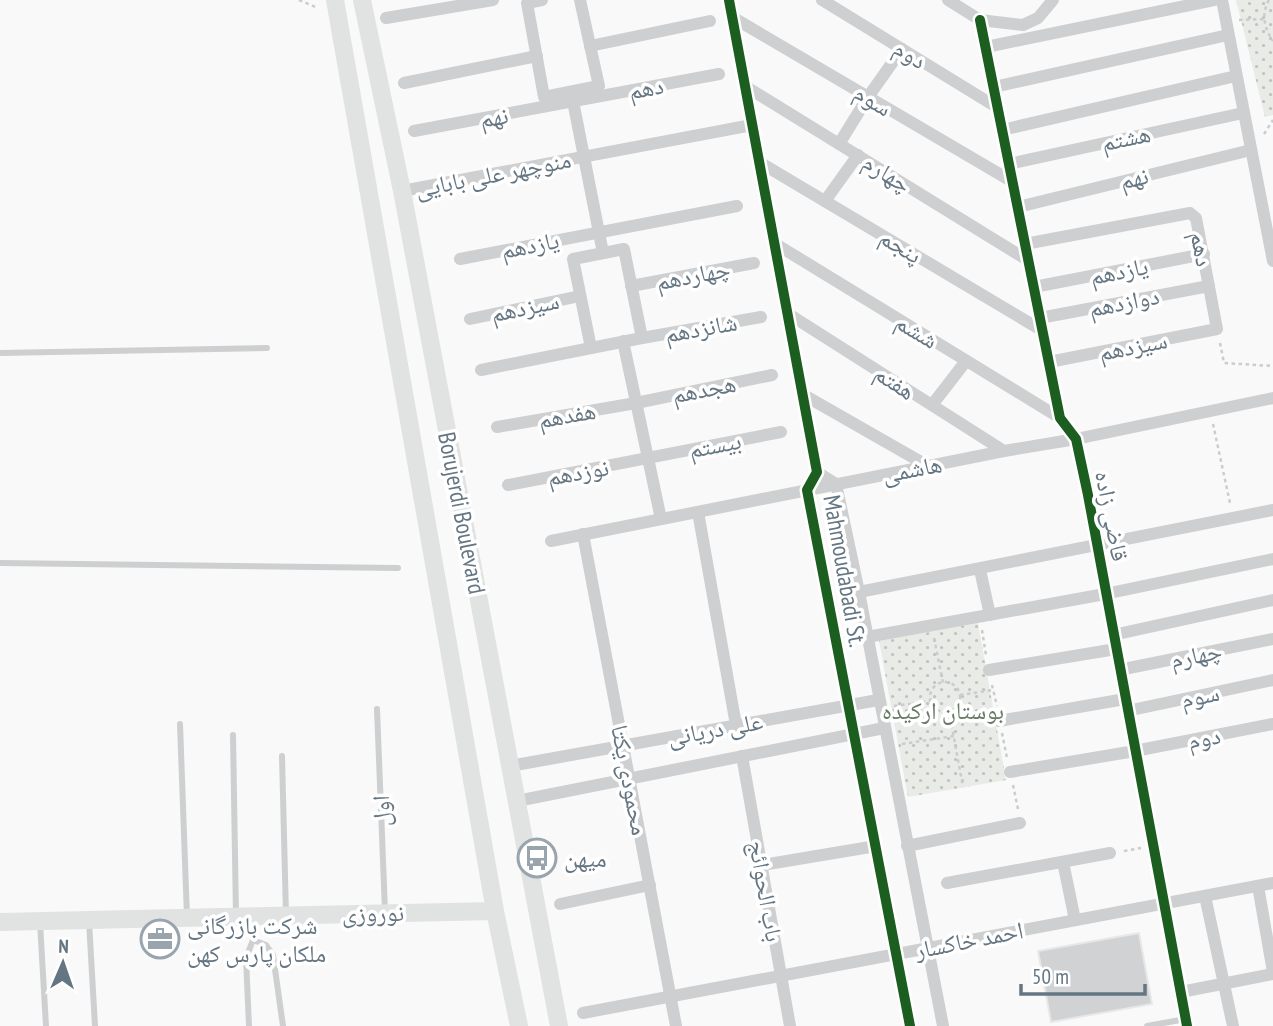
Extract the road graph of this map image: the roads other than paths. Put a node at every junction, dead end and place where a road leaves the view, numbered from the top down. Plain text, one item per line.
1 (335, 0) edge
2 (362, 0) edge
3 (493, 0) edge
4 (542, 0) edge
5 (580, 0) edge
6 (729, 0) edge
7 (821, 0) edge
8 (948, 0) edge
9 (1053, 0) edge
10 (1214, 0) edge
11 (1222, 0) edge
12 (732, 17) junction
13 (386, 18) dead end
14 (980, 20) junction
15 (710, 21) dead end
16 (1228, 35) junction
17 (590, 46) junction
18 (986, 47) junction
19 (902, 49) junction
20 (537, 57) junction
21 (719, 74) dead end
22 (1236, 76) junction
23 (404, 83) dead end
24 (745, 86) junction
25 (994, 87) junction
26 (572, 97) junction
27 (868, 97) junction
28 (998, 108) junction
29 (1244, 113) junction
30 (752, 125) junction
31 (1002, 130) junction
32 (414, 131) dead end
33 (839, 144) junction
34 (1251, 150) junction
35 (858, 155) junction
36 (584, 156) junction
37 (759, 162) junction
38 (1009, 164) junction
39 (1013, 183) junction
40 (402, 191) junction
41 (825, 201) junction
42 (737, 206) dead end
43 (1018, 206) junction
44 (600, 232) junction
45 (774, 243) junction
46 (1025, 244) junction
47 (603, 253) junction
48 (1203, 254) junction
49 (460, 258) dead end
50 (1029, 261) junction
51 (1273, 261) edge
52 (754, 263) dead end
53 (631, 286) junction
54 (1209, 286) junction
55 (1034, 287) junction
56 (580, 296) junction
57 (787, 313) junction
58 (761, 317) dead end
59 (470, 319) dead end
60 (1041, 324) junction
61 (1217, 329) joint
62 (642, 338) junction
63 (623, 341) junction
64 (267, 348) dead end
65 (591, 348) junction
66 (0, 352) edge
67 (966, 361) junction
68 (1049, 362) junction
69 (481, 370) dead end
70 (772, 375) dead end
71 (802, 394) junction
72 (1273, 398) edge
73 (636, 403) junction
74 (932, 405) junction
75 (1060, 418) junction
76 (497, 427) dead end
77 (781, 432) dead end
78 (1076, 439) junction
79 (1003, 451) junction
80 (648, 459) junction
81 (928, 466) junction
82 (817, 472) junction
83 (836, 484) junction
84 (508, 485) dead end
85 (807, 490) junction
86 (1273, 510) edge
87 (698, 512) junction
88 (661, 519) junction
89 (583, 534) junction
90 (551, 541) dead end
91 (1097, 545) junction
92 (1273, 559) edge
93 (0, 563) edge
94 (398, 568) dead end
95 (980, 570) junction
96 (859, 592) junction
97 (1105, 594) junction
98 (1273, 600) edge
99 (984, 616) junction
100 (1113, 635) junction
101 (867, 637) junction
102 (1273, 639) edge
103 (1115, 649) junction
104 (989, 670) road end
105 (1119, 670) junction
106 (1273, 680) edge
107 (879, 704) junction
108 (848, 705) junction
109 (1126, 705) junction
110 (377, 709) dead end
111 (999, 721) road end
112 (180, 724) dead end
113 (1273, 724) edge
114 (736, 725) junction
115 (884, 728) junction
116 (854, 734) junction
117 (233, 735) dead end
118 (623, 745) junction
119 (1135, 751) junction
120 (282, 756) dead end
121 (742, 756) junction
122 (510, 766) junction
123 (1010, 772) road end
124 (630, 778) junction
125 (517, 801) junction
126 (1020, 823) road end
127 (876, 846) junction
128 (907, 846) junction
129 (1110, 853) road end
130 (1063, 862) junction
131 (762, 865) junction
132 (947, 883) dead end
133 (1273, 883) edge
134 (650, 885) junction
135 (1258, 886) junction
136 (1205, 896) junction
137 (1164, 903) junction
138 (560, 904) dead end
139 (495, 911) junction
140 (385, 913) junction
141 (286, 915) junction
142 (243, 916) junction
143 (187, 917) junction
144 (89, 919) junction
145 (1075, 920) junction
146 (39, 921) junction
147 (0, 922) edge
148 (253, 940) junction
149 (927, 948) junction
150 (896, 954) junction
151 (1273, 973) edge
152 (781, 975) junction
153 (1224, 984) junction
154 (1181, 992) junction
155 (671, 996) junction
156 (583, 1013) dead end
157 (1186, 1023) edge
158 (46, 1026) edge
159 (95, 1026) edge
160 (249, 1026) edge
161 (283, 1026) edge
162 (519, 1026) edge
163 (559, 1026) edge
164 (676, 1026) edge
165 (790, 1026) edge
166 (910, 1026) edge
167 (943, 1026) edge
168 (1147, 1026) edge
169 (1233, 1026) edge

1 - 139 main road, Borujerdi Boulevard
2 - 40 main road, Borujerdi Boulevard
3 - 13 street
4 - 20 street
5 - 17 street
6 - 12 street, Mahmoudabadi St.
7 - 19 street, دوم
8 - 14 street
9 - 14 street
10 - 18 street
11 - 16 street
12 - 24 street, Mahmoudabadi St.
12 - 27 street, سوم
14 - 18 street, قاضی زاده
15 - 17 street
16 - 22 street
16 - 25 street
17 - 26 street
18 - 25 street, قاضی زاده
19 - 27 street
19 - 28 street, دوم
20 - 23 street
20 - 26 street
21 - 26 street, دهم
22 - 29 street
22 - 31 street
24 - 30 street, Mahmoudabadi St.
24 - 33 street, چهارم
25 - 28 street, قاضی زاده
26 - 32 street, نهم
26 - 36 street
27 - 33 street
27 - 39 street, سوم
28 - 31 street, قاضی زاده
29 - 34 street
29 - 38 street, هشتم
30 - 36 street, منوچهر علی بابایی
30 - 37 street, Mahmoudabadi St.
31 - 38 street, قاضی زاده
33 - 35 street, چهارم
34 - 43 street, نهم
34 - 51 street
35 - 41 street
35 - 50 street, چهارم
36 - 40 street, منوچهر علی بابایی
36 - 44 street
37 - 41 street, پنجم
37 - 45 street, Mahmoudabadi St.
38 - 39 street, قاضی زاده
39 - 43 street, قاضی زاده
40 - 122 main road, Borujerdi Boulevard
41 - 60 street, پنجم
42 - 44 street
43 - 46 street, قاضی زاده
44 - 47 street
44 - 49 street, یازدهم
45 - 57 street, Mahmoudabadi St.
45 - 67 street, ششم
46 - 48 street, دهم
46 - 50 street, قاضی زاده
47 - 53 street
47 - 56 street
48 - 54 street, دهم
48 - 55 street, یازدهم
50 - 55 street, قاضی زاده
52 - 53 street, چهاردهم
53 - 62 street
54 - 60 street, دوازدهم
54 - 61 street, دهم
55 - 60 street, قاضی زاده
56 - 59 street, سیزدهم
56 - 65 street
57 - 71 street, Mahmoudabadi St.
57 - 74 street, هفتم
58 - 62 street, شانزدهم
60 - 68 street, قاضی زاده
61 - 68 street, سیزدهم
62 - 63 street, شانزدهم
63 - 65 street, شانزدهم
63 - 73 street
64 - 66 lane
65 - 69 street, شانزدهم
67 - 74 street
67 - 75 street, ششم
68 - 75 street, قاضی زاده
70 - 73 street, هجدهم
71 - 81 street
71 - 82 street, Mahmoudabadi St.
72 - 78 street, هاشمی
73 - 76 street, هفدهم
73 - 80 street
74 - 79 street, هفتم
75 - 78 street, قاضی زاده
77 - 80 street, بیستم
78 - 79 street, هاشمی
78 - 91 street, قاضی زاده
79 - 81 street, هاشمی
80 - 84 street, نوزدهم
80 - 88 street
81 - 83 street, هاشمی
82 - 83 street, Mahmoudabadi St.
82 - 85 street, Mahmoudabadi St.
83 - 85 street, هاشمی
83 - 96 street, Mahmoudabadi St.
85 - 87 street, هاشمی
85 - 108 street, Mahmoudabadi St.
86 - 91 street
87 - 88 street, هاشمی
87 - 114 street
88 - 89 street, هاشمی
89 - 90 street, هاشمی
89 - 118 street, محمودی یکتا
91 - 95 street
91 - 97 street, قاضی زاده
92 - 97 street
93 - 94 lane
95 - 96 street
95 - 99 street
96 - 101 street, Mahmoudabadi St.
97 - 99 street
97 - 100 street, قاضی زاده
98 - 100 street
99 - 101 street
100 - 103 street, قاضی زاده
101 - 107 street, Mahmoudabadi St.
102 - 105 street, چهارم
103 - 104 street
103 - 105 street, قاضی زاده
105 - 109 street, قاضی زاده
106 - 109 street, سوم
107 - 108 street, علی دریانی
107 - 115 street, Mahmoudabadi St.
108 - 114 street, علی دریانی
108 - 116 street, Mahmoudabadi St.
109 - 111 street, سوم
109 - 119 street, قاضی زاده
110 - 140 lane, اول
112 - 143 lane
113 - 119 street, دوم
114 - 118 street, علی دریانی
115 - 116 street
115 - 128 street, Mahmoudabadi St.
116 - 121 street
116 - 127 street, Mahmoudabadi St.
117 - 142 lane
118 - 122 street, علی دریانی
118 - 124 street, محمودی یکتا
119 - 123 street, دوم
119 - 137 street, قاضی زاده
120 - 141 lane
121 - 124 street
121 - 131 street, باب الحوائج
122 - 125 main road, Borujerdi Boulevard
124 - 125 street
124 - 134 street, محمودی یکتا
125 - 163 main road, Borujerdi Boulevard
126 - 128 street
127 - 131 street
127 - 150 street, Mahmoudabadi St.
128 - 149 street, Mahmoudabadi St.
129 - 130 street
130 - 132 street
130 - 145 street
131 - 152 street, باب الحوائج
133 - 135 street, احمد خاکسار
134 - 138 street
134 - 155 street, محمودی یکتا
135 - 136 street, احمد خاکسار
135 - 151 street
136 - 137 street, احمد خاکسار
136 - 153 street
137 - 145 street, احمد خاکسار
137 - 154 street, قاضی زاده
139 - 140 main road, نوروزی
139 - 162 main road, Borujerdi Boulevard
140 - 141 main road, نوروزی
141 - 142 main road, نوروزی
142 - 143 main road, نوروزی
142 - 148 lane
143 - 144 main road, نوروزی
144 - 146 main road, نوروزی
144 - 159 lane
145 - 149 street, احمد خاکسار
146 - 147 main road, نوروزی
146 - 158 lane
148 - 160 lane
148 - 161 lane
149 - 150 street, احمد خاکسار
149 - 167 street, Mahmoudabadi St.
150 - 152 street, احمد خاکسار
150 - 166 street, Mahmoudabadi St.
151 - 153 street
152 - 155 street, احمد خاکسار
152 - 165 street, باب الحوائج
153 - 154 street
153 - 169 street
154 - 157 street, قاضی زاده
155 - 156 street, احمد خاکسار
155 - 164 street, محمودی یکتا
157 - 168 lane

